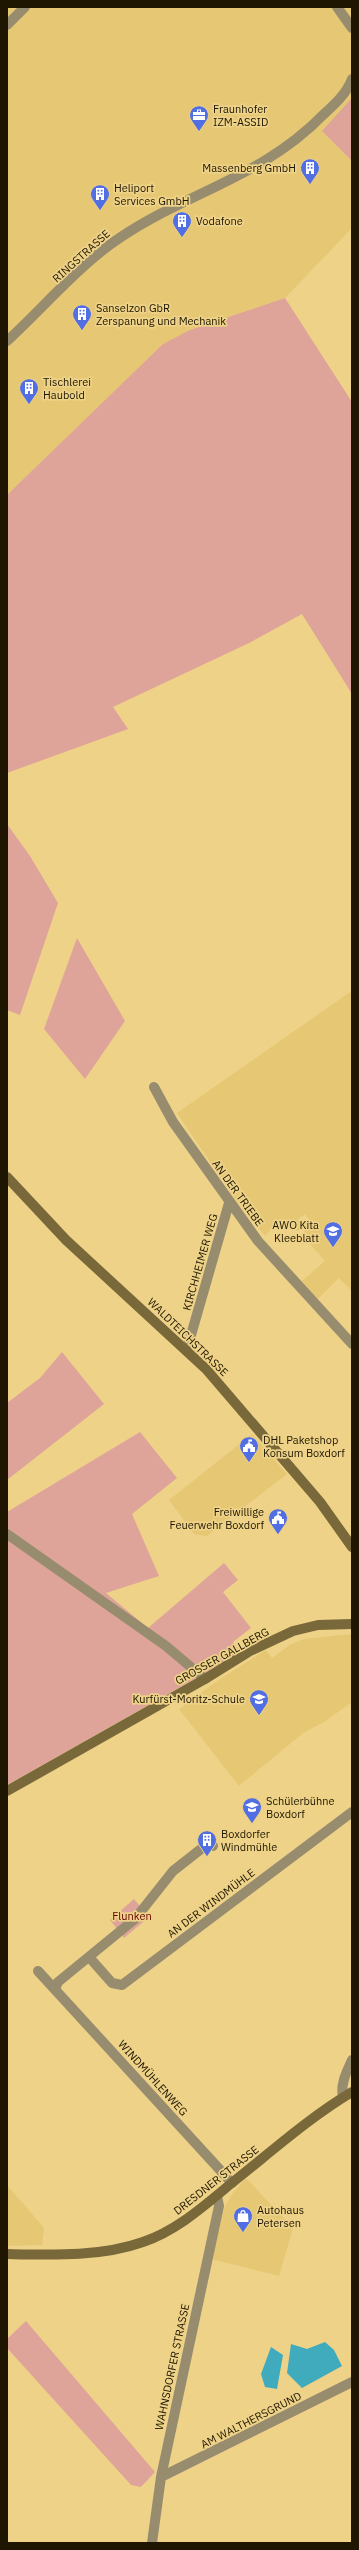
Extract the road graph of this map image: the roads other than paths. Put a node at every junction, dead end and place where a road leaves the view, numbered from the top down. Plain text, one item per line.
1 (25, 7) edge
2 (337, 7) edge
3 (7, 25) edge
4 (352, 28) edge
5 (352, 79) edge
6 (7, 341) edge
7 (154, 1087) dead end
8 (7, 1177) edge
9 (231, 1206) junction
10 (352, 1344) edge
11 (186, 1349) junction
12 (7, 1534) edge
13 (352, 1547) edge
14 (352, 1624) edge
15 (205, 1679) junction
16 (7, 1791) edge
17 (352, 1812) edge
18 (213, 1846) dead end
19 (89, 1957) junction
20 (38, 1971) dead end
21 (55, 1989) junction
22 (352, 2060) edge
23 (348, 2094) edge
24 (232, 2183) junction
25 (217, 2196) junction
26 (7, 2254) edge
27 (352, 2382) edge
28 (161, 2477) junction
29 (152, 2543) edge

1 - 3 street
2 - 4 street
5 - 6 street, RINGSTRASSE
7 - 9 street, AN DER TRIEBE
8 - 11 street, WALDTEICHSTRASSE
9 - 10 street, AN DER TRIEBE
9 - 11 street, KIRCHHEIMER WEG
11 - 13 street, WALDTEICHSTRASSE
12 - 15 street
14 - 15 street, GROSSER GALLBERG
15 - 16 street, GROSSER GALLBERG
17 - 19 street, AN DER WINDMÜHLE
18 - 19 street
19 - 21 street
20 - 21 street, WINDMÜHLENWEG
21 - 24 street, WINDMÜHLENWEG
22 - 23 street
23 - 24 street, DRESDNER STRASSE
24 - 25 street, DRESDNER STRASSE
25 - 26 street, DRESDNER STRASSE
25 - 28 street, WAHNSDORFER STRASSE
27 - 28 street, AM WALTHERSGRUND
28 - 29 street, WAHNSDORFER STRASSE

